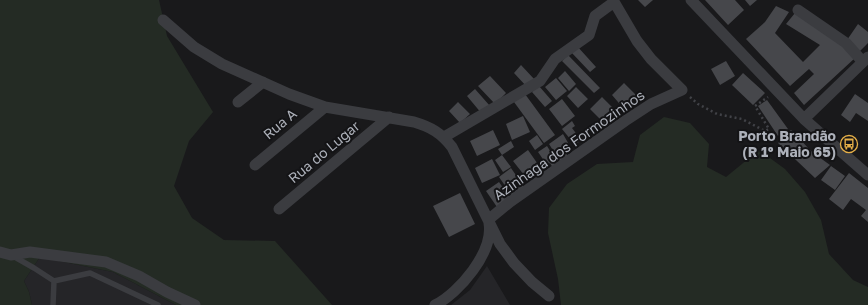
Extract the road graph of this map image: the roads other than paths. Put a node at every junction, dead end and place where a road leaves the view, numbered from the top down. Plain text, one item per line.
1 (691, 0) edge
2 (613, 1) edge
3 (798, 10) dead end
4 (163, 20) dead end
5 (866, 60) edge
6 (263, 82) junction
7 (238, 102) dead end
8 (325, 106) junction
9 (389, 118) junction
10 (804, 119) junction
11 (444, 137) junction
12 (255, 165) dead end
13 (868, 175) edge
14 (279, 210) dead end
15 (488, 221) junction
16 (0, 252) edge
17 (11, 255) junction
18 (54, 281) junction
19 (549, 296) dead end
20 (53, 305) edge
21 (158, 305) edge
22 (195, 305) edge
23 (435, 305) edge

1 - 10 street
2 - 11 street
2 - 15 street, Azinhaga dos Formozinhos
3 - 5 street
4 - 6 street
5 - 10 street
6 - 7 street
6 - 8 street
8 - 9 street
8 - 12 street, Rua A
9 - 11 street
9 - 14 street, Rua do Lugar
10 - 13 street
11 - 15 street
15 - 19 street
15 - 23 street
16 - 17 street
17 - 18 lane
17 - 22 street
18 - 20 lane
18 - 21 lane

